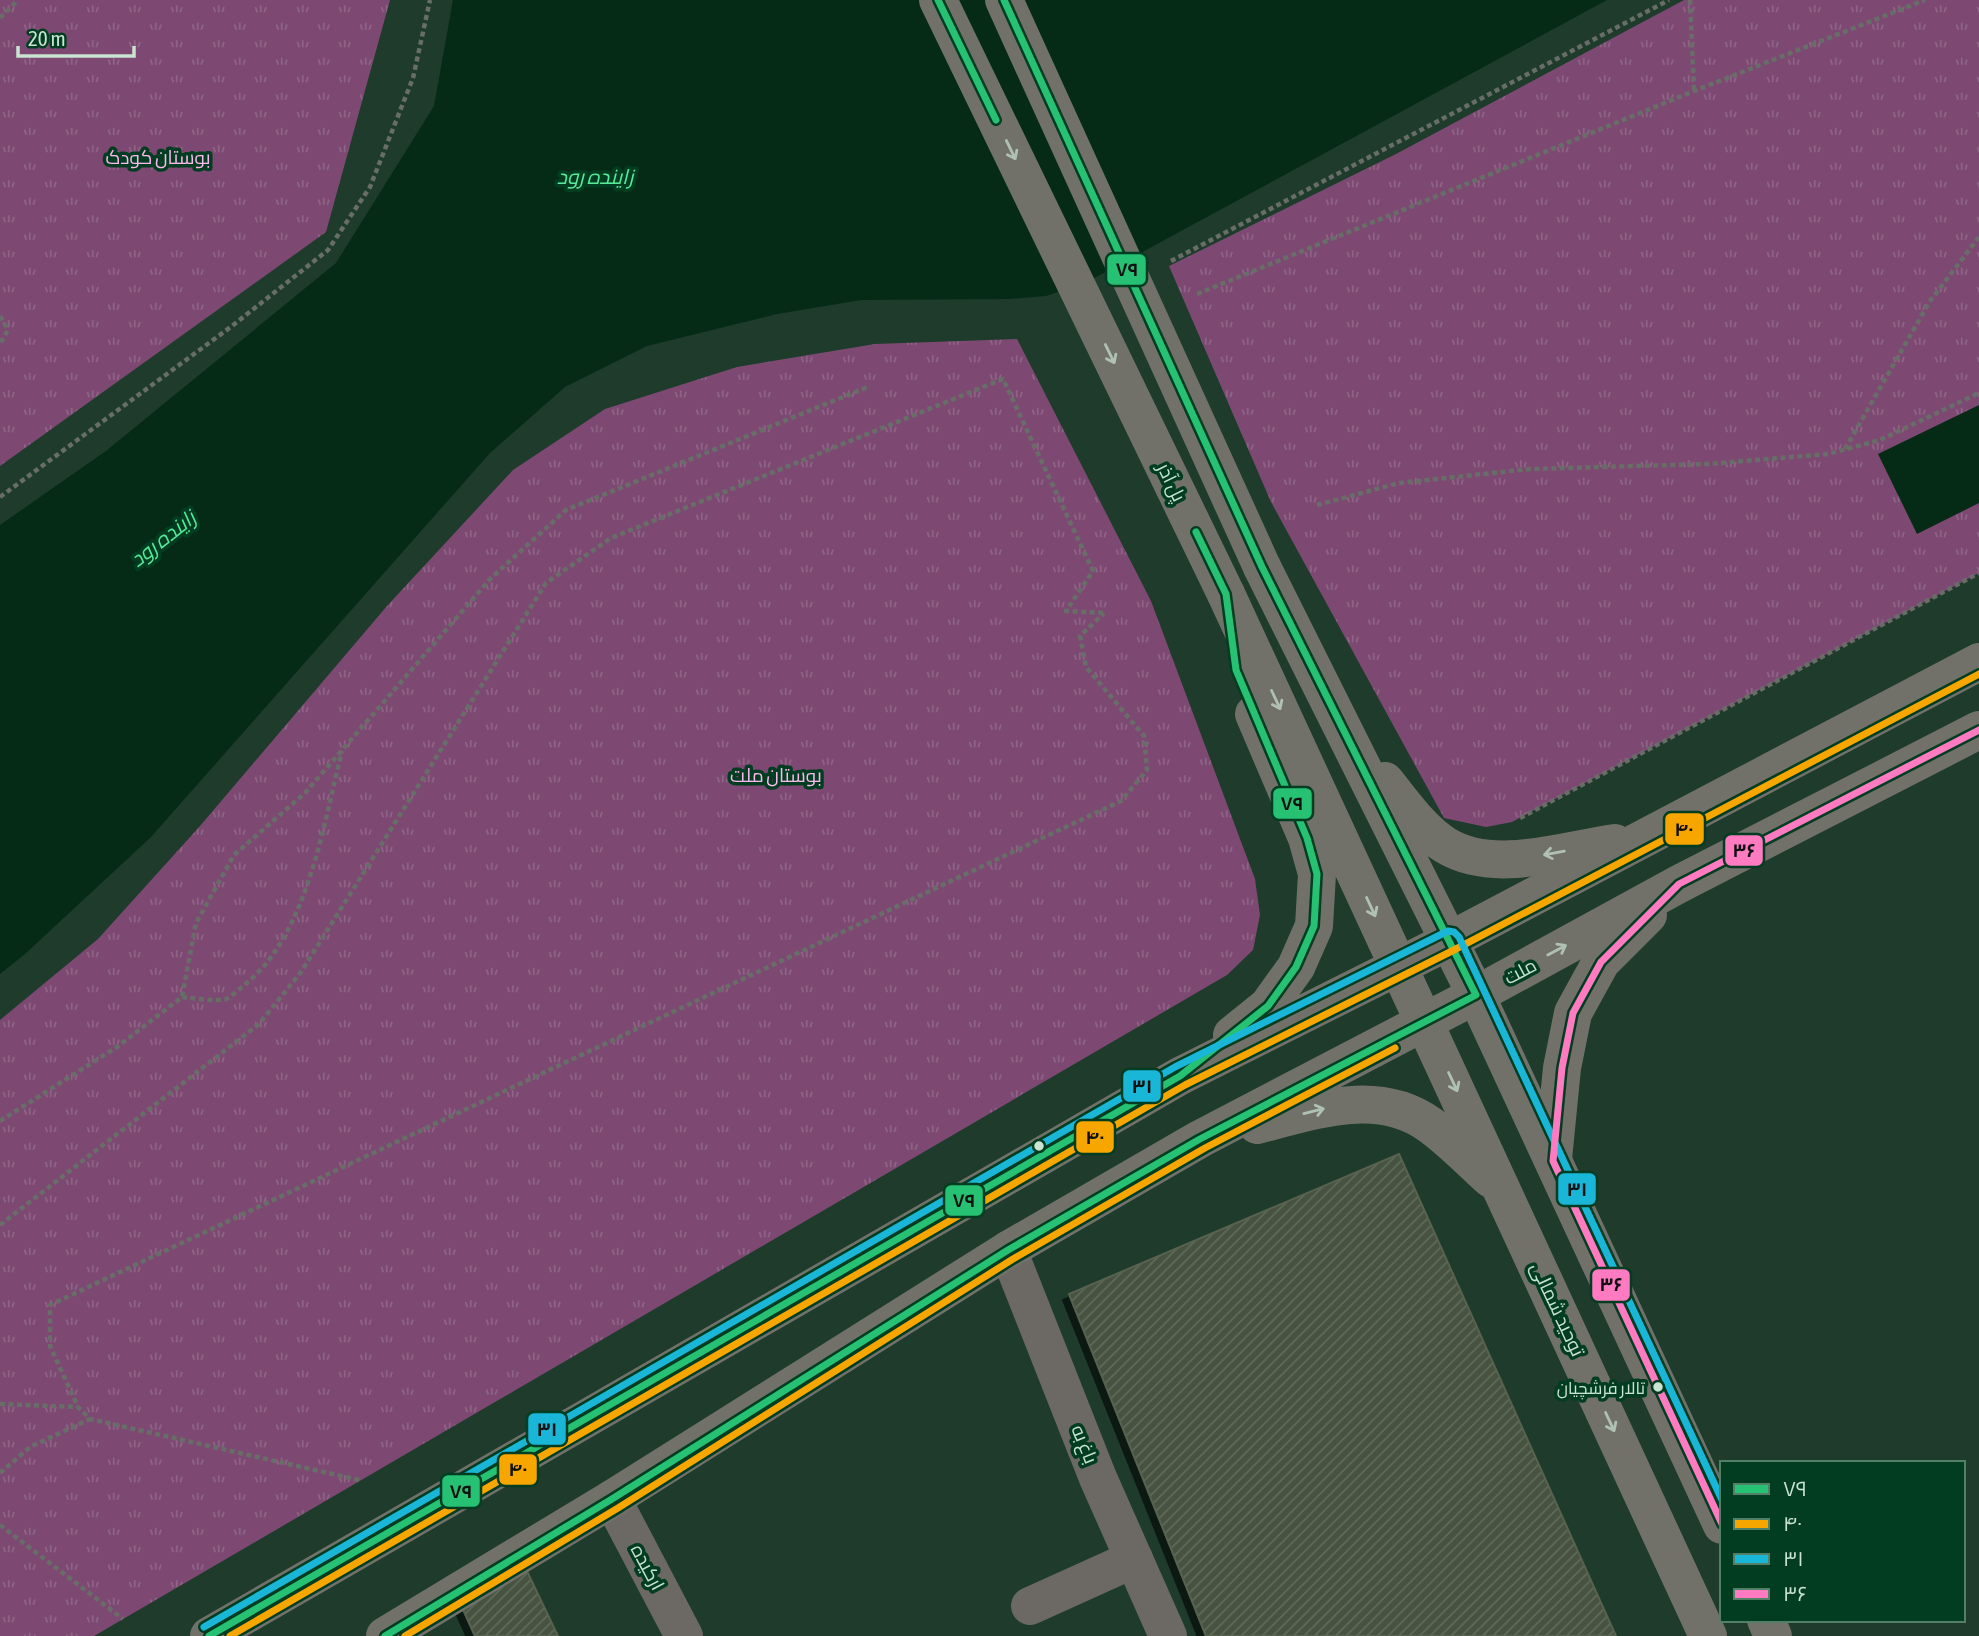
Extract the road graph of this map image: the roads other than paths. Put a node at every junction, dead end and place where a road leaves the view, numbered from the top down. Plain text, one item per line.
1 (938, 0) edge
2 (1004, 0) edge
3 (1226, 594) junction
4 (1979, 662) edge
5 (1343, 730) junction
6 (1979, 730) edge
7 (1645, 839) junction
8 (1679, 884) junction
9 (1449, 941) junction
10 (1399, 966) junction
11 (1476, 995) junction
12 (1425, 1020) junction
13 (1180, 1076) junction
14 (1200, 1139) junction
15 (1553, 1161) junction
16 (1502, 1188) junction
17 (1008, 1250) junction
18 (612, 1499) junction
19 (1720, 1521) edge
20 (1134, 1559) junction
21 (1030, 1606) dead end
22 (209, 1636) edge
23 (385, 1636) edge
24 (684, 1636) edge
25 (1168, 1636) edge
26 (1708, 1636) edge

1 -> 3 main road, پل آذر, bridge
2 - 5 main road, bridge
3 -> 10 main road, پل آذر
3 - 13 main road
4 - 7 main road
7 -> 5 main road
5 - 9 main road
6 - 8 main road, ملت
7 - 9 main road
11 -> 8 main road, ملت
8 - 15 main road
9 - 10 main road
9 - 11 main road
10 - 12 main road, پل آذر
10 - 13 main road
11 - 12 main road, ملت
11 - 15 main road
12 - 14 main road, ملت
12 -> 16 main road, توحید شمالی
13 - 22 main road
14 -> 16 main road
14 - 17 main road, ملت
15 - 19 main road
16 -> 26 main road, توحید شمالی
17 - 18 main road, ملت
17 - 20 street, باغ به
18 - 23 main road, ملت
18 - 24 street, ارکیده
20 - 21 street
20 - 25 street, باغ به

